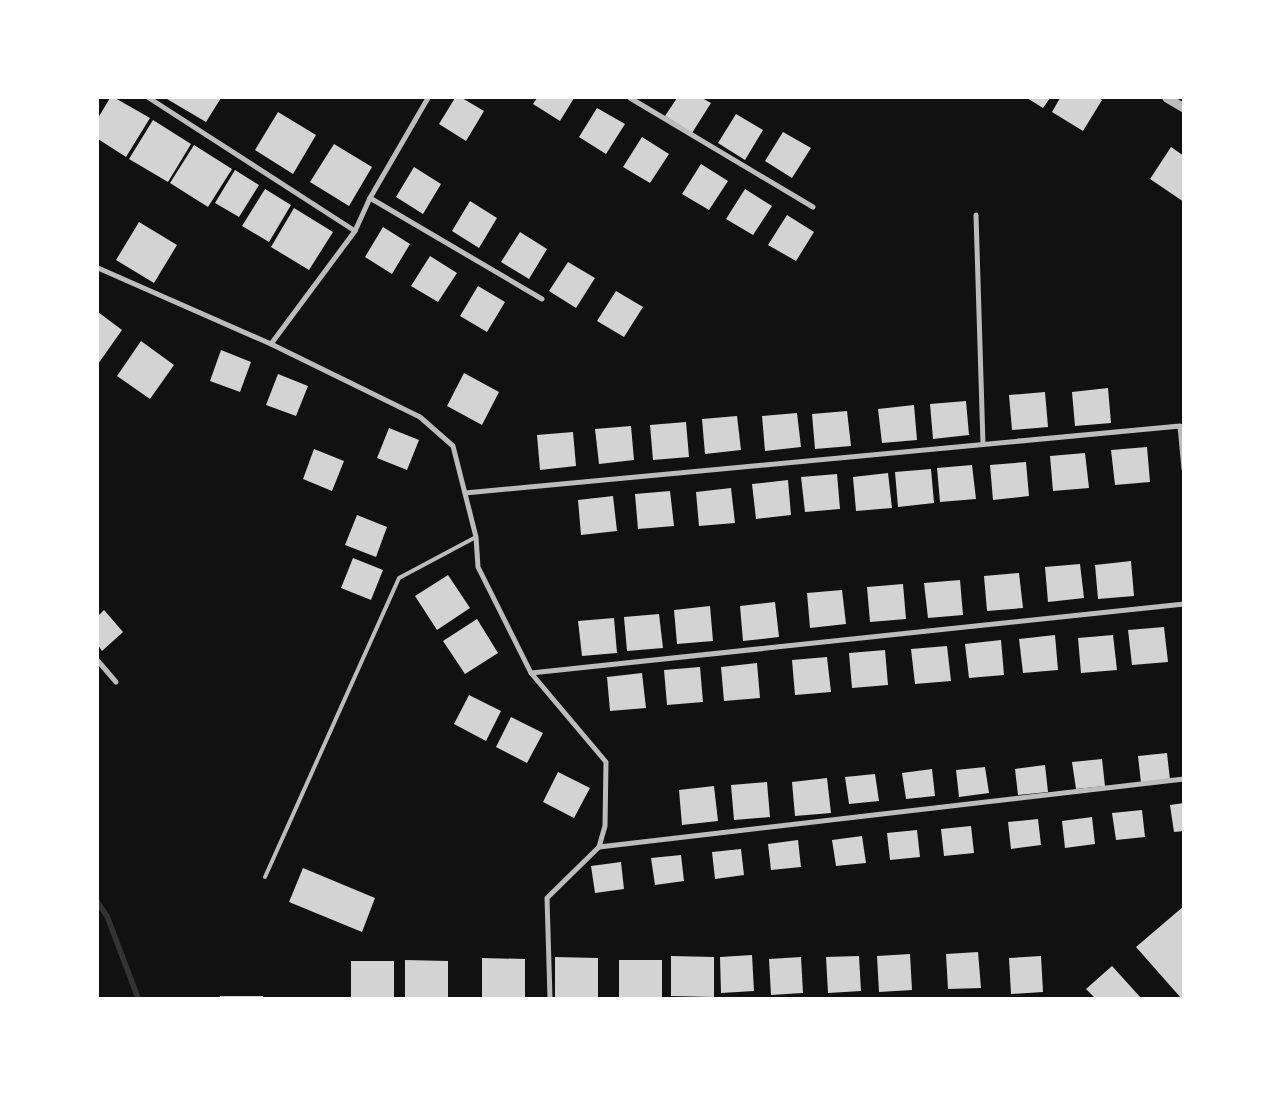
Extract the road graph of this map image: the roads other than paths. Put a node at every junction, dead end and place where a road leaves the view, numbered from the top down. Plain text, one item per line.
1 (149, 98) edge
2 (428, 98) edge
3 (630, 98) edge
4 (1168, 98) edge
5 (1184, 108) edge
6 (370, 198) junction
7 (813, 207) dead end
8 (976, 215) dead end
9 (356, 231) junction
10 (98, 268) edge
11 (542, 299) dead end
12 (271, 344) junction
13 (983, 444) junction
14 (1184, 469) edge
15 (465, 493) junction
16 (476, 537) junction
17 (1184, 604) edge
18 (98, 661) edge
19 (531, 673) junction
20 (116, 682) dead end
21 (1184, 779) edge
22 (599, 847) junction
23 (265, 877) dead end
24 (550, 998) edge

1 - 9 street
2 - 6 street
3 - 7 street
4 - 5 street
6 - 9 street
6 - 11 street
8 - 13 street
9 - 12 street
10 - 12 street
12 - 15 street
13 - 14 street
13 - 15 street
15 - 16 street
16 - 19 street
16 - 23 lane
17 - 19 street
18 - 20 street
19 - 22 street
21 - 22 street
22 - 24 street

